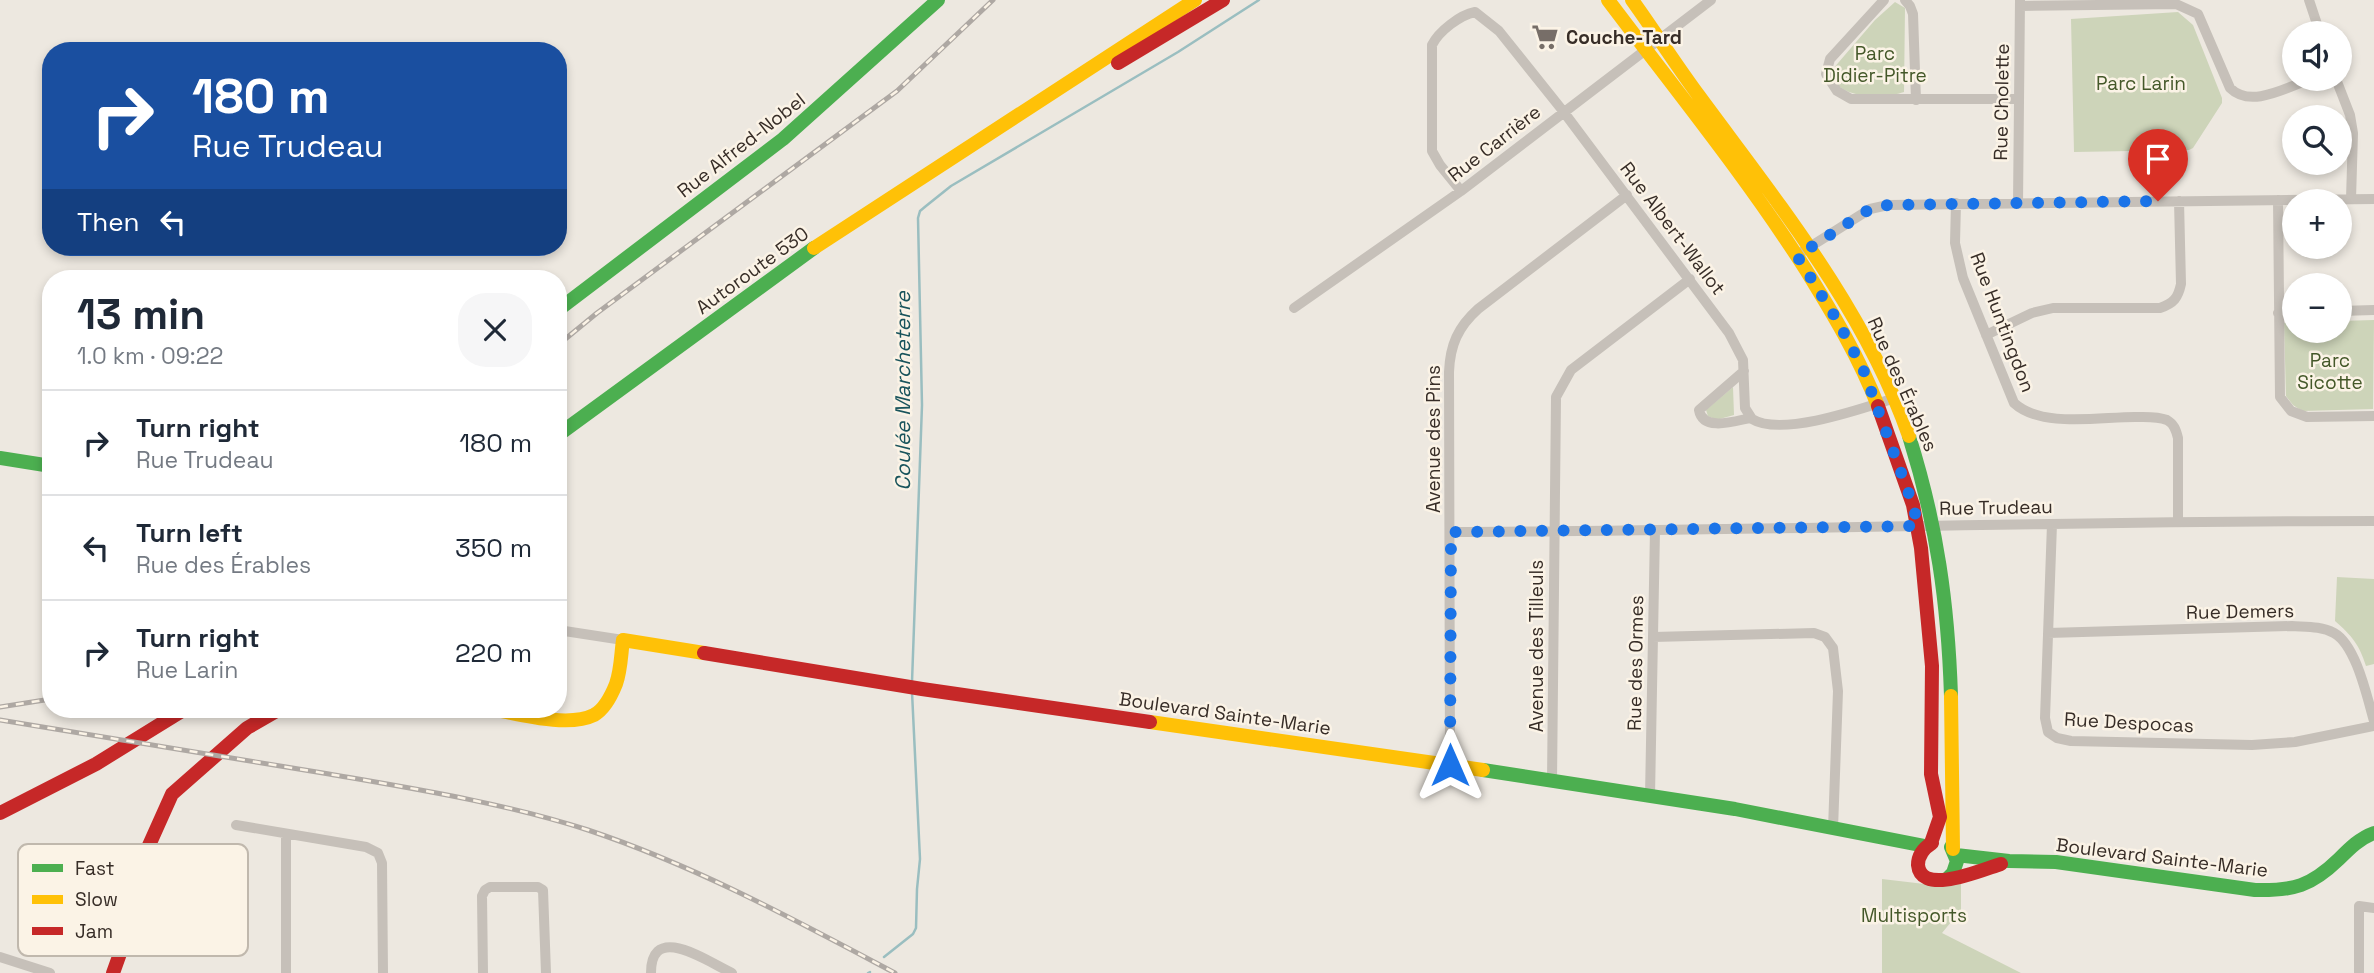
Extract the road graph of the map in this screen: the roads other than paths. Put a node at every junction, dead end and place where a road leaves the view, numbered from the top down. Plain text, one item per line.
1 (938, 0) edge
2 (1195, 0) edge
3 (1223, 0) edge
4 (1608, 0) edge
5 (1632, 0) edge
6 (1711, 0) edge
7 (1884, 0) edge
8 (1905, 0) edge
9 (2309, 0) edge
10 (2020, 3) edge
11 (2316, 21) edge
12 (1660, 37) junction
13 (1645, 48) junction
14 (2282, 89) edge
15 (2341, 91) edge
16 (2019, 99) junction
17 (1916, 100) junction
18 (1563, 111) junction
19 (973, 143) junction
20 (2351, 189) edge
21 (1461, 191) junction
22 (1626, 195) junction
23 (2352, 199) edge
24 (2374, 199) edge
25 (2278, 200) junction
26 (2282, 200) edge
27 (2179, 201) junction
28 (1956, 203) junction
29 (2018, 204) junction
30 (1810, 246) junction
31 (1797, 256) junction
32 (1690, 279) junction
33 (567, 303) edge
34 (1294, 308) dead end
35 (2374, 310) edge
36 (2352, 311) edge
37 (2278, 313) junction
38 (2282, 313) edge
39 (1986, 335) junction
40 (1744, 371) junction
41 (1892, 399) junction
42 (1877, 404) junction
43 (2374, 416) edge
44 (1751, 418) junction
45 (567, 428) edge
46 (0, 458) edge
47 (42, 465) edge
48 (2374, 520) edge
49 (2178, 521) junction
50 (2052, 524) junction
51 (1918, 526) junction
52 (1934, 526) junction
53 (1655, 530) junction
54 (1554, 531) junction
55 (1451, 532) junction
56 (567, 631) edge
57 (2048, 633) junction
58 (1653, 637) junction
59 (623, 640) junction
60 (170, 718) edge
61 (264, 718) edge
62 (555, 718) edge
63 (2374, 723) edge
64 (1450, 765) junction
65 (1552, 781) junction
66 (1650, 796) junction
67 (0, 813) edge
68 (236, 825) dead end
69 (1833, 829) junction
70 (2374, 833) edge
71 (285, 834) junction
72 (1885, 840) junction
73 (150, 844) edge
74 (1928, 845) junction
75 (1954, 852) junction
76 (2010, 861) junction
77 (1918, 863) junction
78 (1948, 878) junction
79 (2374, 908) edge
80 (119, 956) edge
81 (0, 957) edge
82 (50, 973) edge
83 (113, 973) edge
84 (286, 973) edge
85 (383, 973) edge
86 (483, 973) edge
87 (546, 973) edge
88 (651, 973) edge
89 (732, 973) edge
90 (2359, 973) edge

1 - 33 main road, Rue Alfred-Nobel
2 - 19 main road, Autoroute 530
3 - 19 main road, Autoroute 530
4 - 13 main road, Rue des Érables
5 - 12 main road, Rue des Érables
6 - 12 street, Rue Carrière
7 - 17 street
8 - 17 street
9 - 11 street
10 - 14 street
10 - 16 street, Rue Cholette
12 - 13 street, Rue Carrière
12 - 30 main road, Rue des Érables
13 - 18 street, Rue Carrière
13 - 31 main road, Rue des Érables
15 - 20 street
16 - 17 street
16 - 29 street, Rue Cholette
18 - 21 street, Rue Carrière
18 - 21 street, Rue Albert-Wallot
18 - 22 street, Rue Albert-Wallot
19 - 45 main road, Autoroute 530
21 - 34 street, Rue Carrière
22 - 32 street, Rue Albert-Wallot
22 - 55 street, Avenue des Pins
23 - 24 street
25 - 26 street
25 - 27 street
25 - 37 street
27 - 29 street
27 - 39 street
28 - 29 street
28 - 30 street
28 - 39 street, Rue Huntingdon
30 - 31 street
30 - 41 main road, Rue des Érables
31 - 42 main road, Rue des Érables
32 - 40 street, Rue Albert-Wallot
32 - 54 street, Avenue des Tilleuls
35 - 36 street
37 - 38 street
37 - 43 street
39 - 49 street, Rue Huntingdon
40 - 44 street, Rue Albert-Wallot
40 - 44 street
41 - 42 street
41 - 52 main road, Rue des Érables
42 - 44 street
42 - 51 main road, Rue des Érables
46 - 47 main road
48 - 49 street, Rue Trudeau
49 - 50 street, Rue Trudeau
50 - 52 street, Rue Trudeau
50 - 57 street, Rue Despocas
51 - 52 street, Rue Trudeau
51 - 53 street, Rue Trudeau
51 - 74 main road, Rue des Érables
52 - 75 main road, Rue des Érables
53 - 54 street, Rue Trudeau
53 - 58 street, Rue des Ormes
54 - 55 street, Rue Trudeau
54 - 65 street, Avenue des Tilleuls
55 - 64 street, Avenue des Pins
56 - 59 street, Boulevard Sainte-Marie
57 - 63 street, Rue Demers
57 - 63 street, Rue Despocas
58 - 66 street, Rue des Ormes
58 - 69 street
59 - 62 main road
59 - 64 main road, Boulevard Sainte-Marie
60 - 67 main road
61 - 73 main road
64 - 65 main road, Boulevard Sainte-Marie
65 - 66 main road, Boulevard Sainte-Marie
66 - 69 main road, Boulevard Sainte-Marie
68 - 71 street
69 - 72 main road, Boulevard Sainte-Marie
70 - 76 main road, Boulevard Sainte-Marie
71 - 84 street
71 - 85 street
72 - 74 main road, Boulevard Sainte-Marie
72 - 77 main road, Boulevard Sainte-Marie
74 - 75 main road, Boulevard Sainte-Marie
74 - 77 main road
75 - 76 main road, Boulevard Sainte-Marie
75 - 78 main road
76 - 78 main road, Boulevard Sainte-Marie
77 - 78 main road, Boulevard Sainte-Marie
79 - 90 street
80 - 83 main road
81 - 82 street
86 - 87 street
88 - 89 street

